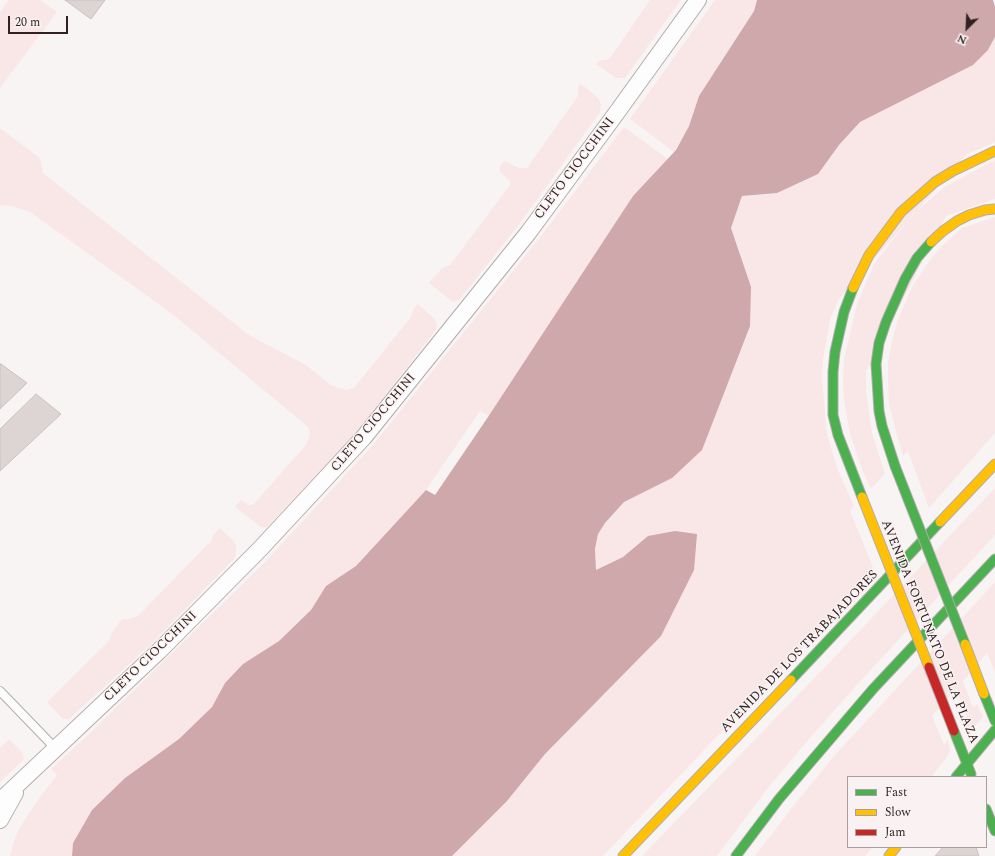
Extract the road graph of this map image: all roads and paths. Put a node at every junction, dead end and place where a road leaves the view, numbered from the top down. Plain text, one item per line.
1 (698, 0) edge
2 (995, 151) edge
3 (995, 208) edge
4 (995, 464) edge
5 (995, 559) edge
6 (0, 691) edge
7 (995, 721) edge
8 (995, 730) edge
9 (55, 748) junction
10 (967, 764) junction
11 (957, 776) edge
12 (973, 776) edge
13 (23, 780) junction
14 (0, 801) edge
15 (987, 811) edge
16 (0, 820) edge
17 (995, 831) edge
18 (895, 848) edge
19 (623, 856) edge
20 (736, 856) edge
21 (889, 856) edge

1 - 9 street, CLETO CIOCCHINI
2 - 10 main road, AVENIDA FORTUNATO DE LA PLAZA, bridge
3 - 7 main road, bridge
4 - 19 main road, AVENIDA DE LOS TRABAJADORES
5 - 20 main road
6 - 9 lane
8 - 10 main road
9 - 13 street, CLETO CIOCCHINI
10 - 11 main road
10 - 12 main road, AVENIDA FORTUNATO DE LA PLAZA
13 - 14 street, CLETO CIOCCHINI
13 - 16 street
15 - 17 main road
18 - 21 main road

